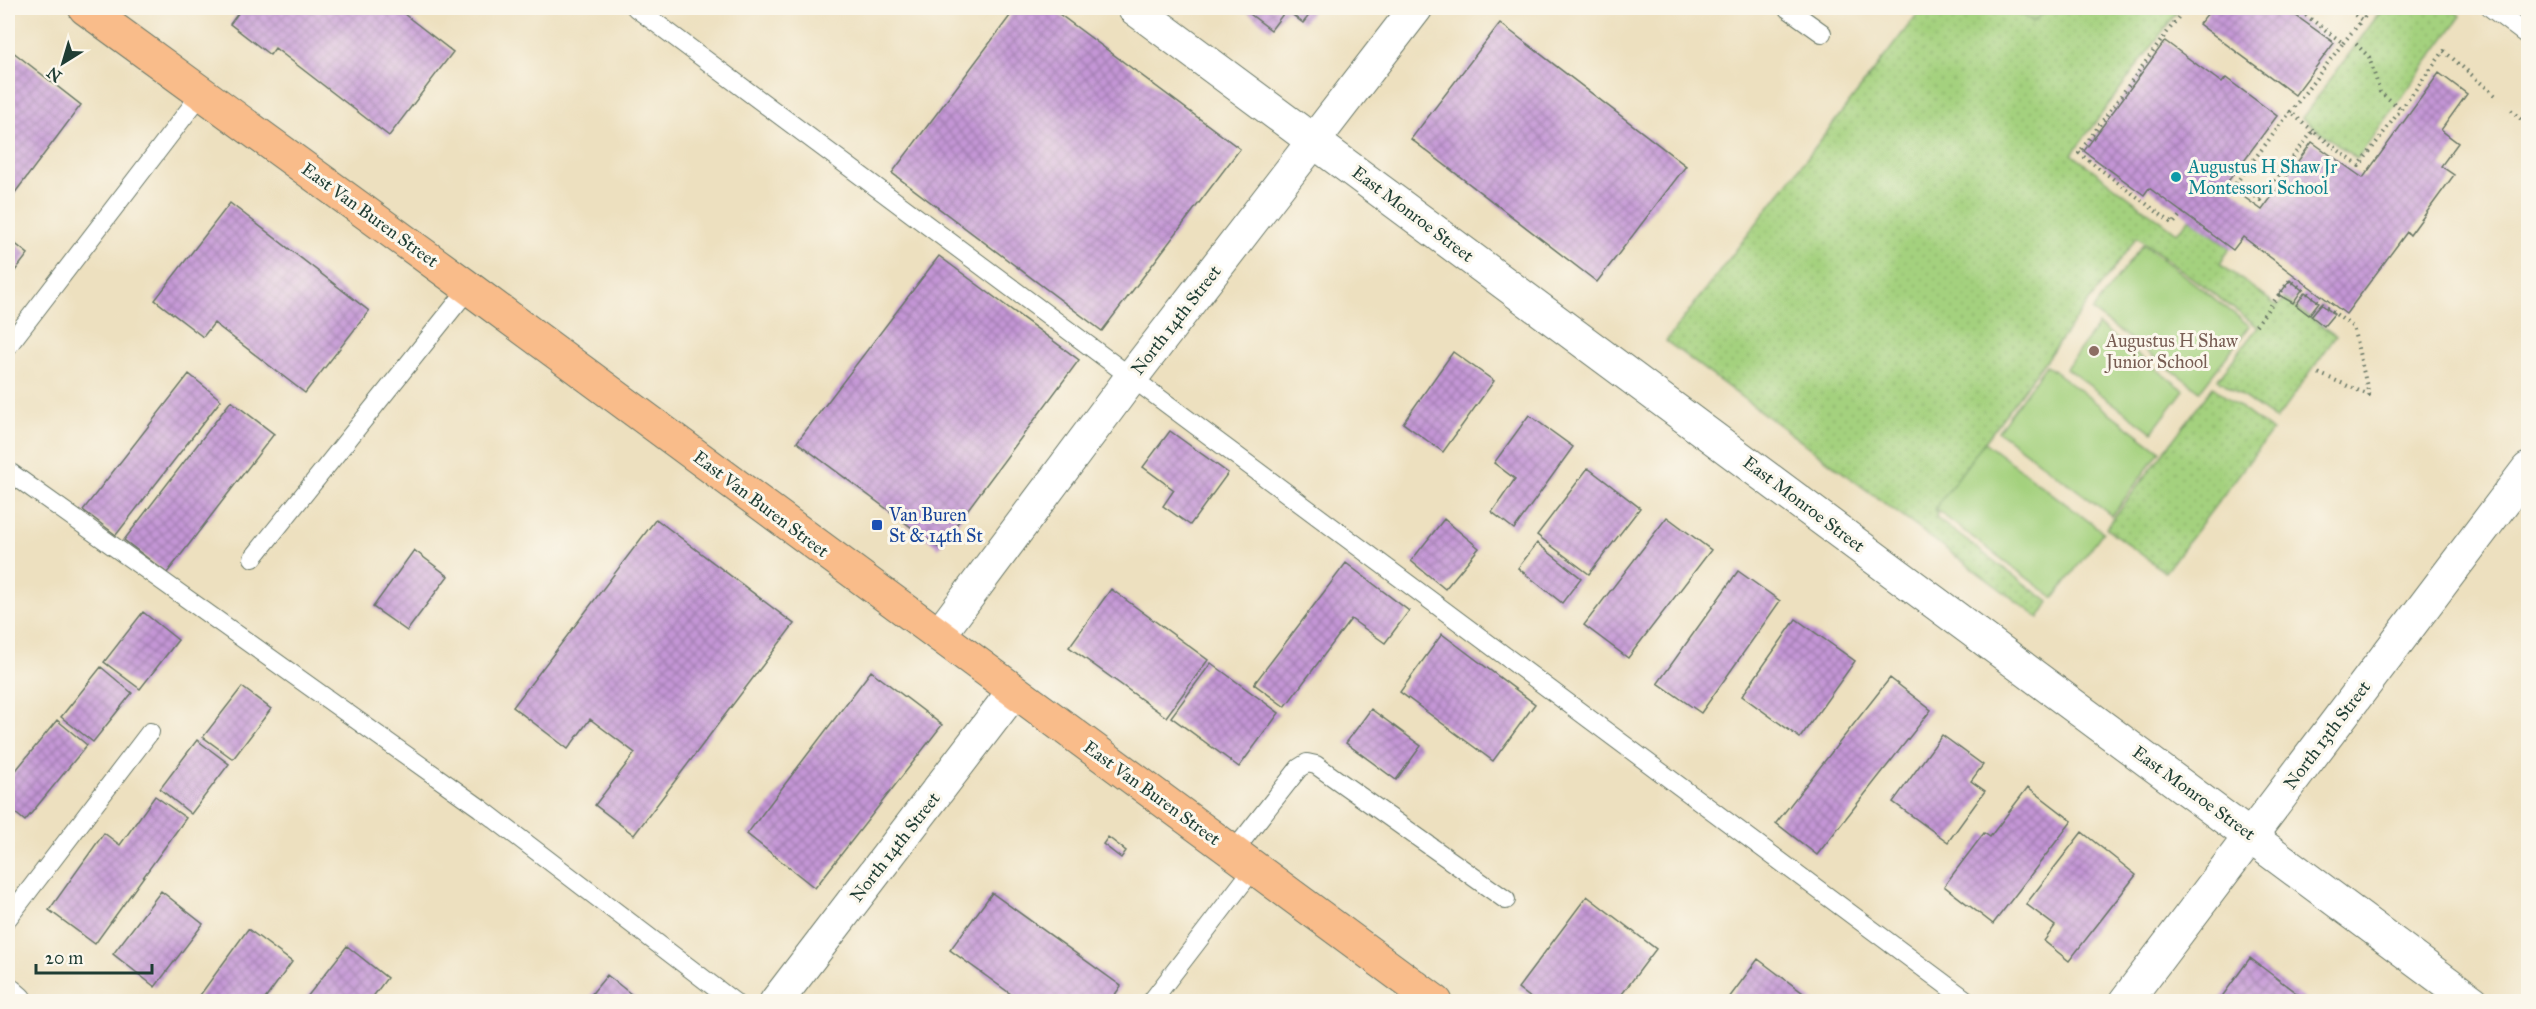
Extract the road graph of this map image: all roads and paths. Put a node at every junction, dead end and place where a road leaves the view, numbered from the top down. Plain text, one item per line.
1 (85, 8) edge
2 (636, 8) edge
3 (1134, 8) edge
4 (1416, 8) edge
5 (1787, 8) edge
6 (2185, 8) edge
7 (2296, 8) edge
8 (2345, 8) edge
9 (2371, 8) edge
10 (2491, 8) edge
11 (2362, 20) junction
12 (1822, 33) dead end
13 (2529, 36) edge
14 (2343, 43) junction
15 (2356, 44) dead end
16 (202, 93) junction
17 (2496, 96) dead end
18 (2401, 109) junction
19 (2511, 110) dead end
20 (2289, 111) junction
21 (2529, 126) edge
22 (2313, 131) junction
23 (1314, 141) junction
24 (2183, 212) dead end
25 (469, 288) junction
26 (2256, 325) dead end
27 (8, 346) edge
28 (2319, 373) dead end
29 (1131, 378) junction
30 (2529, 469) edge
31 (8, 471) edge
32 (254, 558) dead end
33 (939, 636) junction
34 (1014, 692) junction
35 (150, 732) dead end
36 (2251, 835) junction
37 (1244, 860) junction
38 (1506, 900) dead end
39 (8, 918) edge
40 (8, 995) edge
41 (16, 1002) edge
42 (734, 1002) edge
43 (776, 1002) edge
44 (1151, 1002) edge
45 (1436, 1002) edge
46 (1969, 1002) edge
47 (2125, 1002) edge
48 (2473, 1002) edge

1 - 16 main road, East Van Buren Street
2 - 29 lane
3 - 23 street, East Monroe Street
4 - 23 street, North 14th Street
5 - 12 lane
6 - 24 path
7 - 14 path
8 - 11 path
9 - 11 path
10 - 13 lane
11 - 14 path
14 - 20 path
15 - 18 path
16 - 25 main road, East Van Buren Street
16 - 27 lane
17 - 18 path
18 - 22 path
19 - 21 path
20 - 22 path
20 - 22 path
23 - 29 street, North 14th Street
23 - 36 street, East Monroe Street
25 - 32 lane
25 - 33 main road, East Van Buren Street
26 - 28 path
29 - 33 street, North 14th Street
29 - 46 lane
30 - 36 street, North 13th Street
31 - 42 lane
33 - 34 main road, East Van Buren Street
34 - 37 main road, East Van Buren Street
34 - 43 street, North 14th Street
35 - 39 lane
36 - 47 street, North 13th Street
36 - 48 street, East Monroe Street
37 - 38 lane
37 - 44 lane
37 - 45 main road, East Van Buren Street
40 - 41 street

